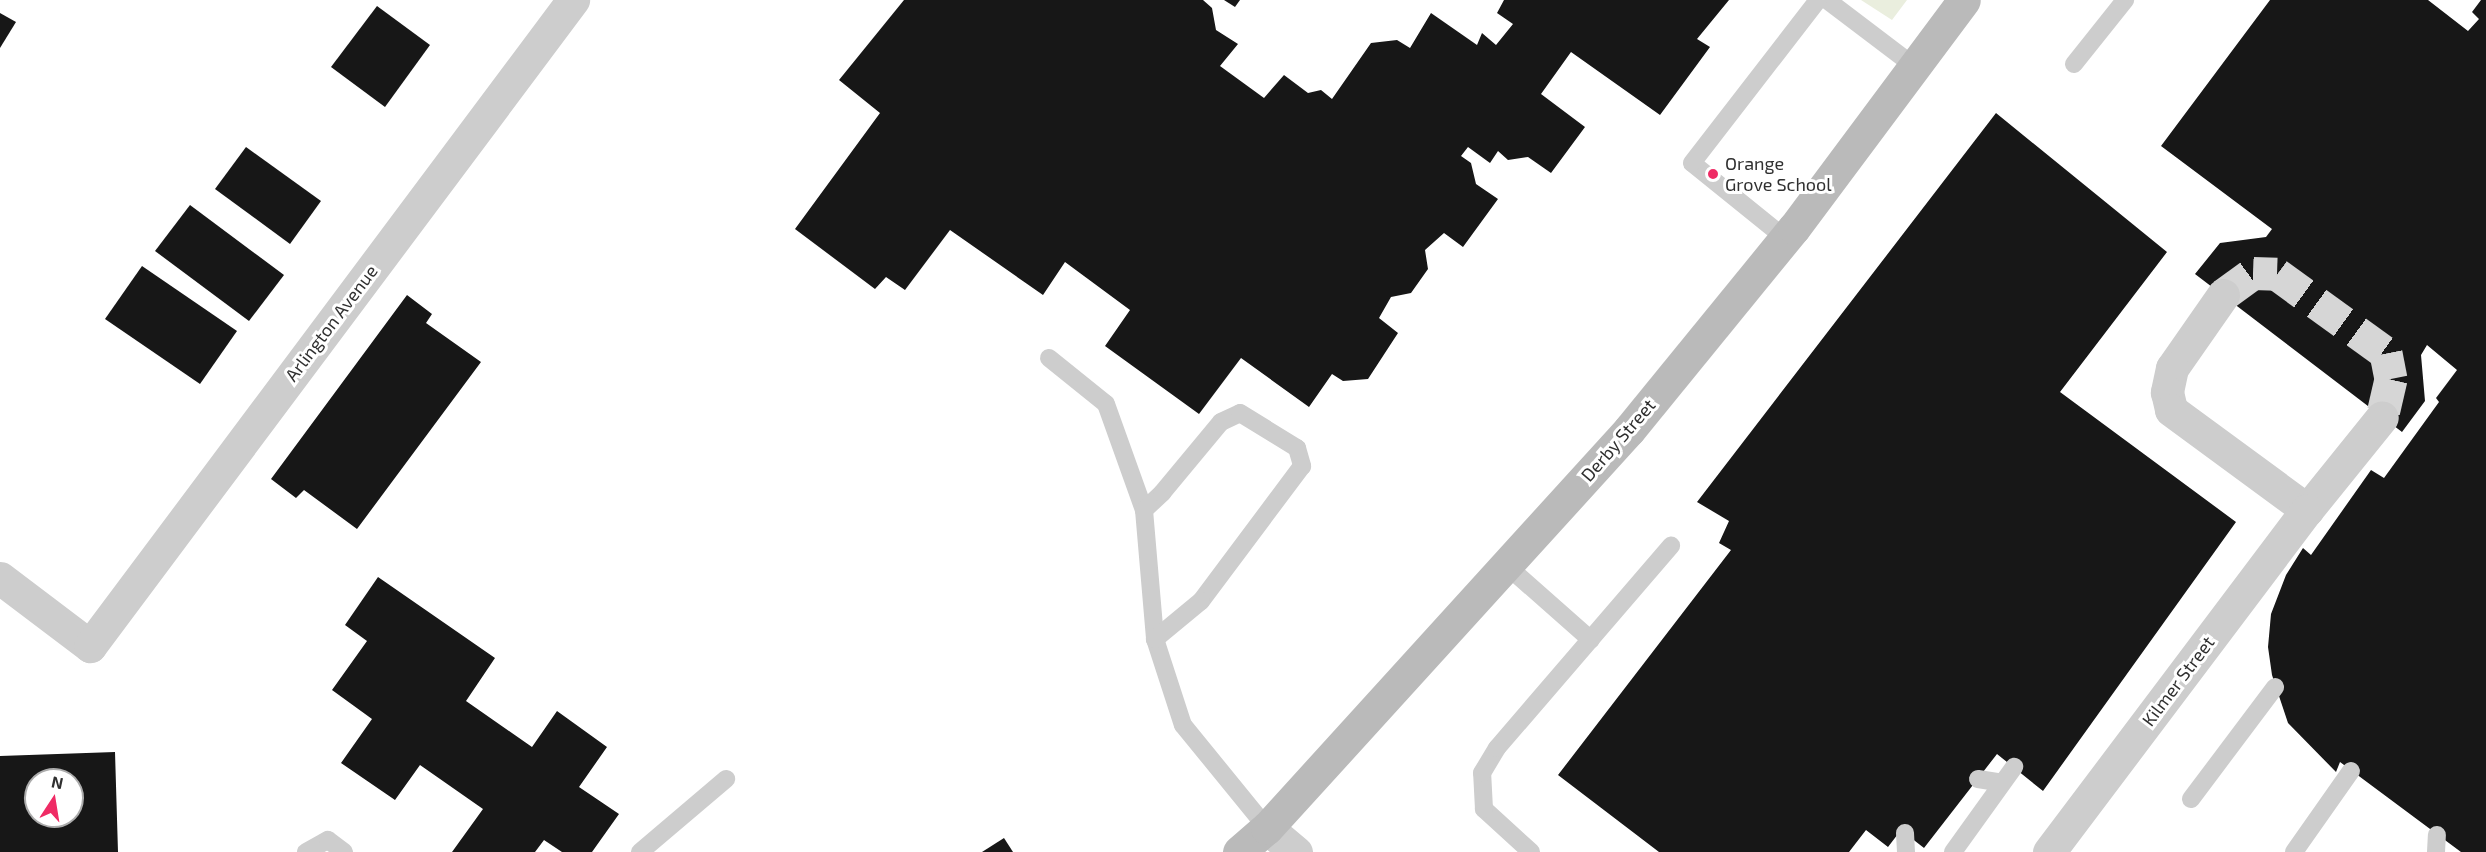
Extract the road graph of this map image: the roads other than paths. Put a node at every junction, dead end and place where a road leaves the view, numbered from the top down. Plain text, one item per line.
1 (573, 0) edge
2 (1818, 0) edge
3 (1827, 0) edge
4 (1964, 0) edge
5 (2125, 0) edge
6 (2074, 64) dead end
7 (1914, 66) junction
8 (1785, 238) junction
9 (2223, 295) tunnel mouth
10 (1049, 358) dead end
11 (2382, 417) tunnel mouth
12 (1144, 510) junction
13 (2307, 510) junction
14 (1671, 546) dead end
15 (1506, 565) junction
16 (0, 578) edge
17 (1155, 639) junction
18 (1591, 640) junction
19 (2275, 687) dead end
20 (2014, 767) dead end
21 (2351, 771) dead end
22 (726, 779) dead end
23 (1978, 779) dead end
24 (2002, 783) junction
25 (2191, 799) dead end
26 (1267, 828) junction
27 (1905, 833) dead end
28 (306, 852) edge
29 (344, 852) edge
30 (640, 852) edge
31 (1239, 852) edge
32 (1296, 852) edge
33 (1531, 852) edge
34 (1906, 852) edge
35 (1953, 852) edge
36 (2049, 852) edge
37 (2294, 852) edge

1 - 16 street, Arlington Avenue
2 - 8 lane
3 - 7 lane
4 - 7 street, Derby Street
5 - 6 lane
7 - 8 street, Derby Street
8 - 15 street, Derby Street
9 - 13 street
10 - 12 lane
11 - 13 street, Kilmer Street
12 - 17 lane
12 - 17 lane
13 - 36 street, Kilmer Street
14 - 18 lane
15 - 18 lane
15 - 26 street, Derby Street
17 - 26 lane
18 - 33 lane
19 - 25 lane
20 - 24 lane
21 - 37 lane
22 - 30 lane
23 - 24 lane
24 - 35 lane
26 - 31 street, Derby Street
26 - 32 street
27 - 34 lane
28 - 29 lane

